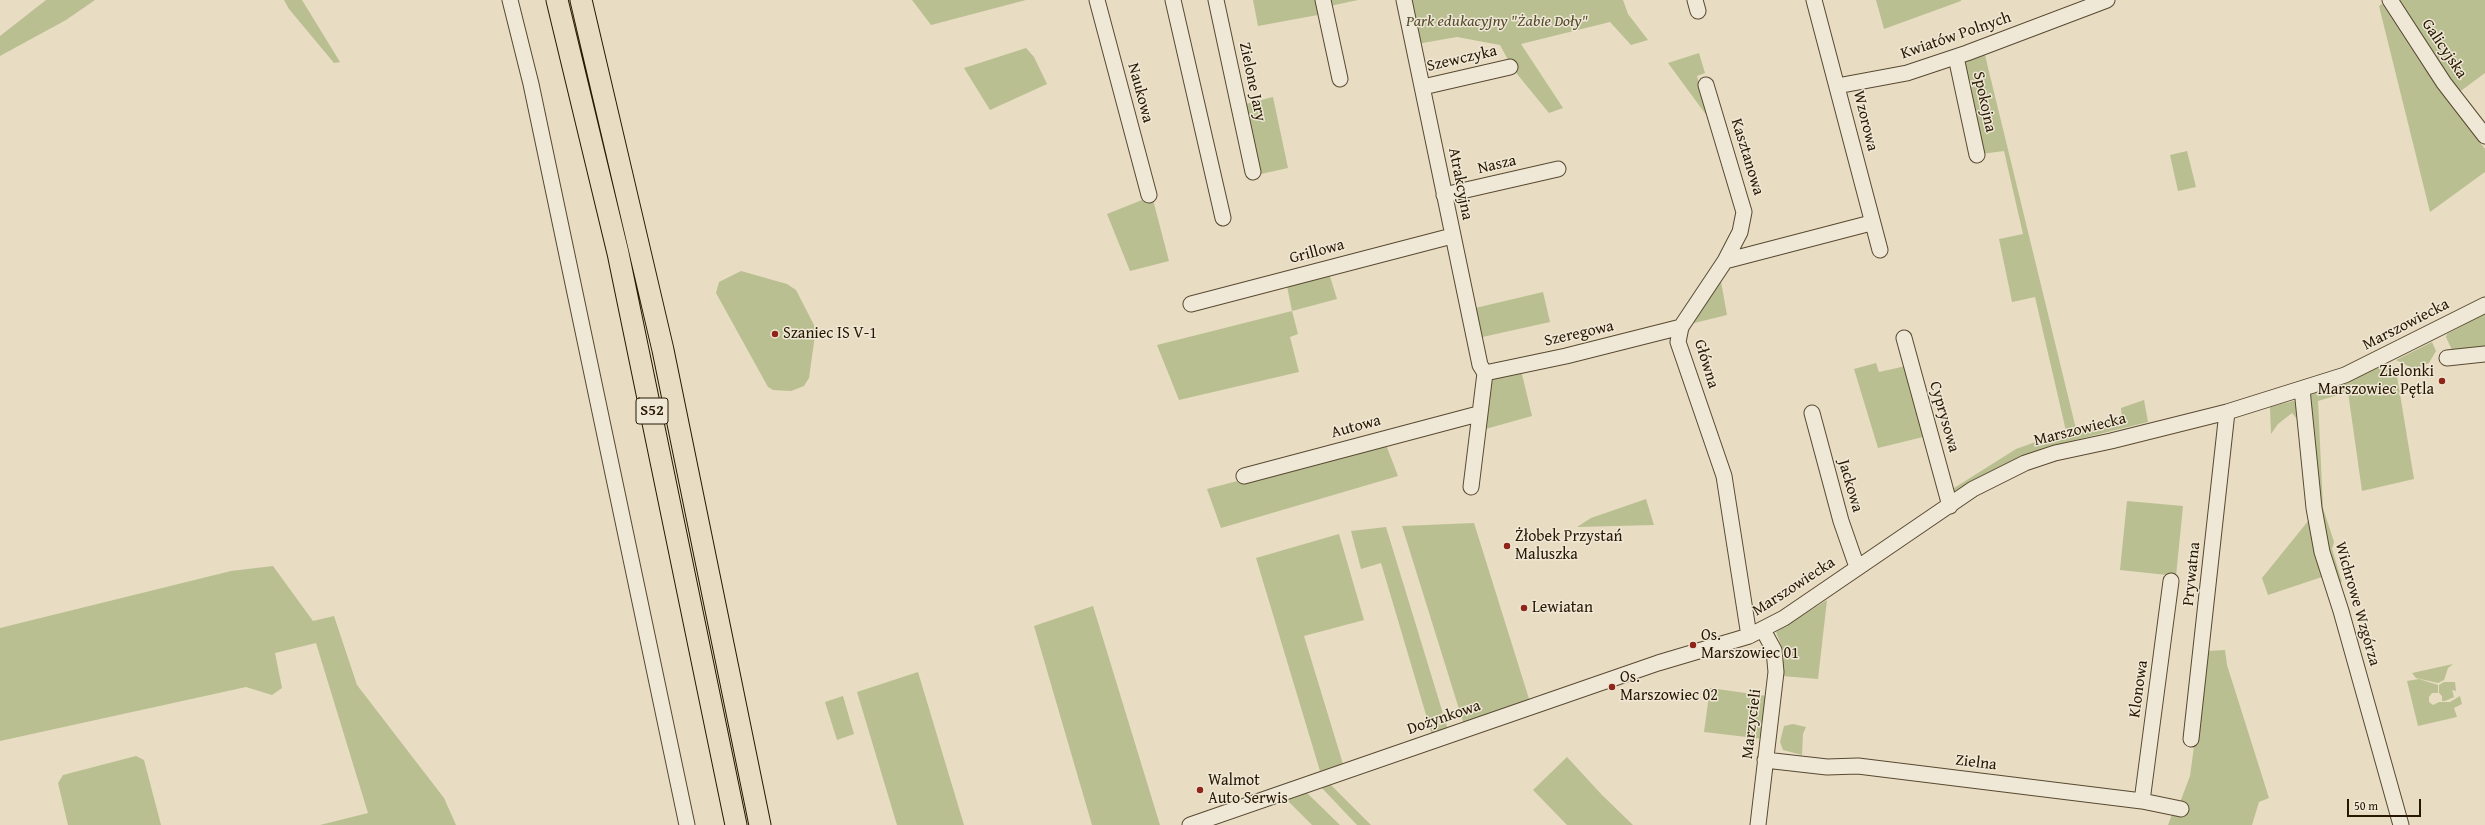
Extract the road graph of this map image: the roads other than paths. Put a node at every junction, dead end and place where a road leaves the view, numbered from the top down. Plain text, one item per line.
1 (510, 0) edge
2 (557, 0) edge
3 (581, 0) edge
4 (1097, 0) edge
5 (1173, 0) edge
6 (1216, 0) edge
7 (1323, 0) edge
8 (1404, 0) edge
9 (1814, 0) edge
10 (2107, 0) edge
11 (2390, 0) edge
12 (1956, 57) junction
13 (1510, 67) dead end
14 (1340, 79) dead end
15 (1706, 85) dead end
16 (1837, 86) junction
17 (1423, 87) junction
18 (2485, 136) edge
19 (1977, 155) dead end
20 (1558, 169) dead end
21 (1253, 172) dead end
22 (1149, 195) dead end
23 (1444, 195) junction
24 (1223, 218) dead end
25 (1871, 223) junction
26 (1452, 236) junction
27 (1880, 250) dead end
28 (1725, 261) junction
29 (1191, 304) dead end
30 (2485, 305) edge
31 (1681, 327) junction
32 (1904, 338) dead end
33 (2485, 354) edge
34 (2447, 358) dead end
35 (1485, 372) junction
36 (2302, 389) junction
37 (2227, 412) junction
38 (1812, 413) dead end
39 (1478, 414) junction
40 (1244, 476) dead end
41 (1471, 487) dead end
42 (1950, 506) junction
43 (1857, 567) junction
44 (2172, 581) dead end
45 (1763, 630) junction
46 (1749, 636) junction
47 (1712, 647) joint
48 (2191, 739) dead end
49 (1765, 760) junction
50 (2142, 801) junction
51 (2181, 809) dead end
52 (687, 825) edge
53 (736, 825) edge
54 (760, 825) edge
55 (1190, 825) edge
56 (1758, 825) edge
57 (2401, 825) edge

1 - 52 street
2 - 53 highway, S52
3 - 54 highway, S52
4 - 22 street, Naukowa
5 - 24 street
6 - 21 street, Zielone Jary
7 - 14 street
8 - 17 street, Atrakcyjna
9 - 16 street, Wzorowa
10 - 12 street, Kwiatów Polnych
11 - 18 street, Galicyjska
12 - 16 street, Kwiatów Polnych
12 - 19 street, Spokojna
13 - 17 street, Szewczyka
15 - 28 street, Kasztanowa
16 - 25 street, Wzorowa
17 - 23 street, Atrakcyjna
20 - 23 street, Nasza
23 - 26 street, Atrakcyjna
25 - 27 street, Wzorowa
25 - 28 street
26 - 29 street, Grillowa
26 - 35 street, Atrakcyjna
28 - 31 street, Główna
30 - 36 street, Marszowiecka
31 - 35 street, Szeregowa
31 - 46 street, Główna
32 - 42 street, Cyprysowa
33 - 34 street
35 - 39 street
36 - 37 street, Marszowiecka
36 - 57 street, Wichrowe Wzgórza
37 - 42 street, Marszowiecka
37 - 48 street, Prywatna
38 - 43 street, Jackowa
39 - 40 street, Autowa
39 - 41 street
42 - 43 street, Marszowiecka
43 - 45 street, Marszowiecka
44 - 50 street, Klonowa
45 - 46 street, Marszowiecka
45 - 49 street, Marzycieli
46 - 47 street, Marszowiecka
47 - 55 street, Dożynkowa
49 - 50 street, Zielna
49 - 56 street, Marzycieli
50 - 51 street, Zielna

